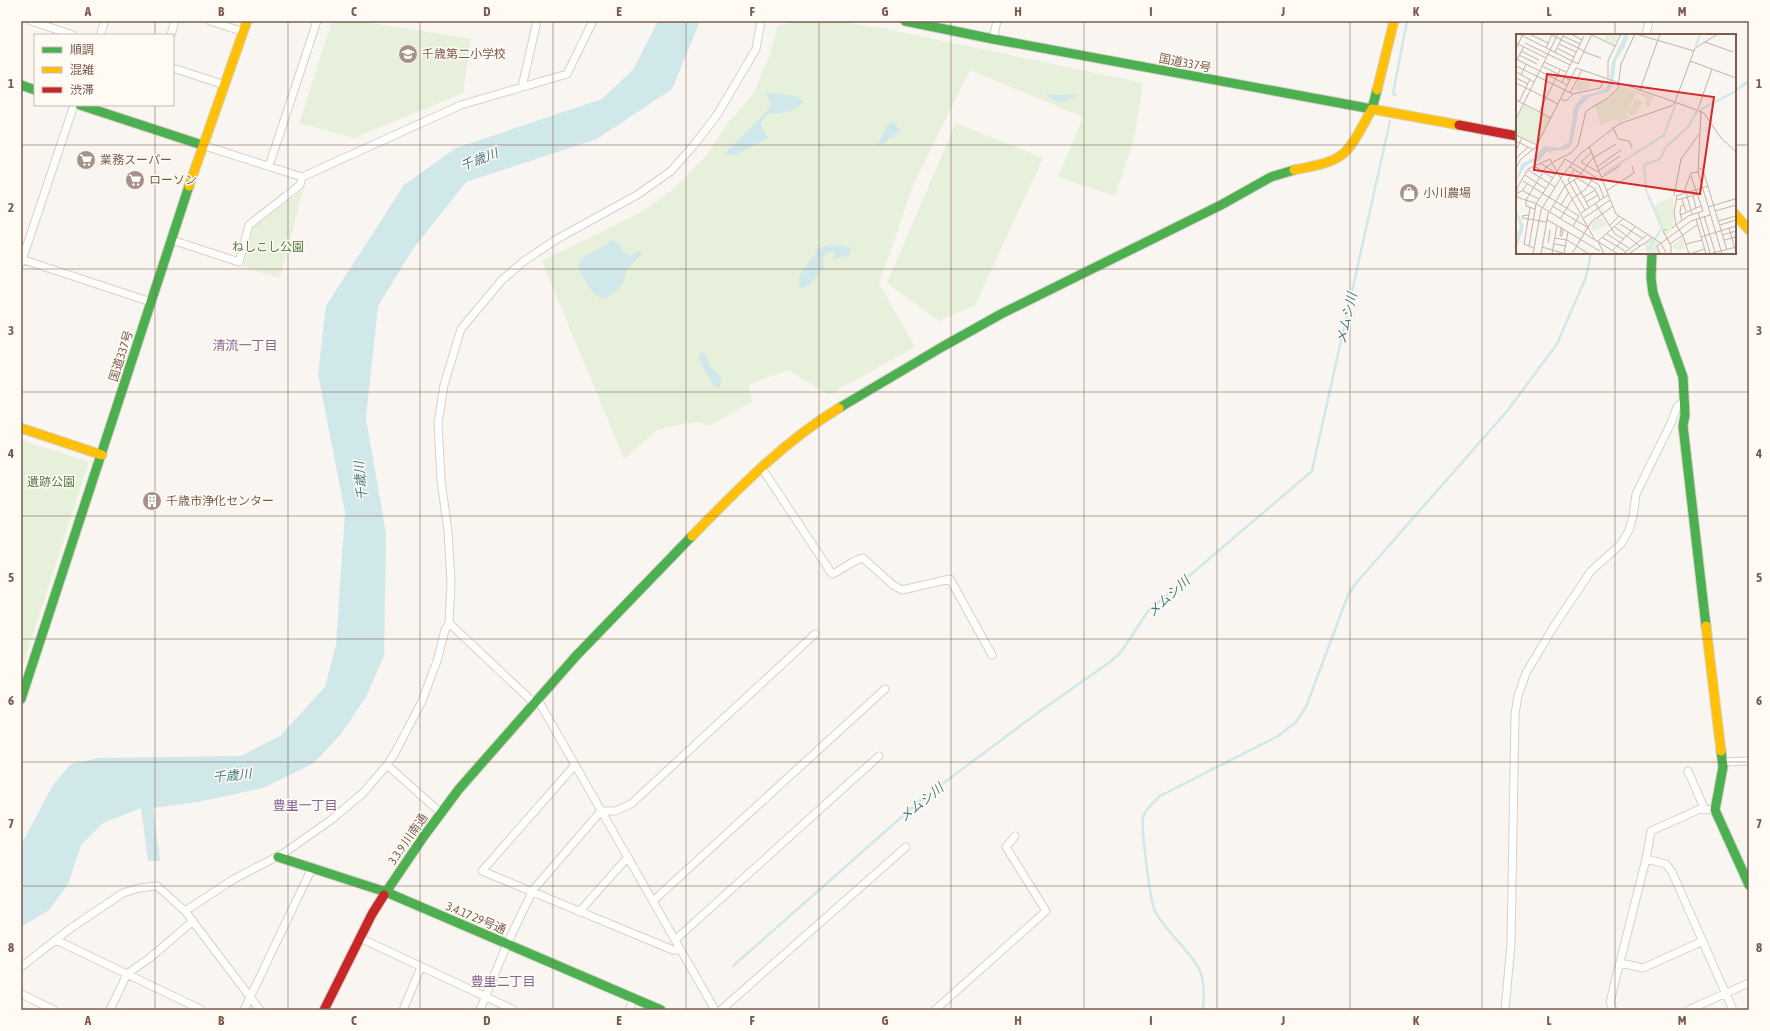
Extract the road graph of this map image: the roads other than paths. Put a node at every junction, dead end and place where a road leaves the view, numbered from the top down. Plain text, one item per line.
1 (31, 21) edge
2 (105, 21) edge
3 (175, 21) edge
4 (210, 21) edge
5 (247, 21) edge
6 (317, 21) edge
7 (537, 21) edge
8 (594, 21) edge
9 (761, 21) edge
10 (905, 21) edge
11 (997, 21) edge
12 (1394, 21) edge
13 (1649, 21) edge
14 (244, 32) junction
15 (70, 34) edge
16 (100, 34) edge
17 (171, 34) edge
18 (1646, 34) edge
19 (993, 39) junction
20 (174, 68) edge
21 (21, 85) edge
22 (225, 85) junction
23 (522, 87) junction
24 (34, 90) edge
25 (74, 106) edge
26 (83, 106) edge
27 (1372, 109) junction
28 (1516, 136) edge
29 (202, 145) junction
30 (269, 166) junction
31 (302, 177) junction
32 (1736, 215) edge
33 (1749, 230) edge
34 (172, 240) junction
35 (1652, 254) edge
36 (21, 261) edge
37 (152, 302) junction
38 (1683, 401) junction
39 (21, 428) edge
40 (102, 455) junction
41 (760, 467) junction
42 (449, 623) junction
43 (815, 634) dead end
44 (992, 656) dead end
45 (885, 689) dead end
46 (21, 699) edge
47 (536, 702) junction
48 (879, 756) dead end
49 (1749, 761) edge
50 (1723, 762) junction
51 (575, 764) junction
52 (387, 765) junction
53 (1688, 771) dead end
54 (1710, 810) junction
55 (601, 811) junction
56 (441, 813) junction
57 (1015, 836) dead end
58 (906, 847) dead end
59 (278, 857) junction
60 (628, 857) junction
61 (1646, 858) junction
62 (312, 868) junction
63 (1749, 884) edge
64 (386, 892) junction
65 (532, 892) junction
66 (653, 901) junction
67 (185, 911) junction
68 (579, 912) junction
69 (193, 921) junction
70 (360, 938) junction
71 (56, 940) junction
72 (675, 940) junction
73 (1703, 941) junction
74 (508, 944) junction
75 (681, 950) junction
76 (1620, 963) junction
77 (21, 967) edge
78 (421, 968) junction
79 (127, 974) junction
80 (1749, 983) edge
81 (1726, 993) junction
82 (21, 994) edge
83 (250, 997) junction
84 (485, 998) junction
85 (634, 998) junction
86 (54, 1010) edge
87 (110, 1010) edge
88 (202, 1010) edge
89 (244, 1010) edge
90 (260, 1010) edge
91 (324, 1010) edge
92 (403, 1010) edge
93 (480, 1010) edge
94 (514, 1010) edge
95 (629, 1010) edge
96 (661, 1010) edge
97 (715, 1010) edge
98 (721, 1010) edge
99 (934, 1010) edge
100 (1505, 1010) edge
101 (1613, 1010) edge
102 (1688, 1010) edge
103 (1734, 1010) edge

1 - 15 street
2 - 16 street
3 - 17 street
4 - 14 street
5 - 14 main road, 国道337号
6 - 30 street
7 - 23 street
8 - 23 street
9 - 42 street
10 - 19 main road, 国道337号
11 - 19 street
12 - 27 main road
13 - 18 street
14 - 22 main road, 国道337号
19 - 27 main road, 国道337号
20 - 22 street
21 - 24 main road
22 - 29 main road, 国道337号
23 - 31 street
25 - 36 street
26 - 29 main road
27 - 28 main road, 国道337号
27 - 41 main road, 3.3.9 川南通
29 - 30 street
29 - 34 main road, 国道337号
30 - 31 street
31 - 34 street
32 - 33 main road
34 - 37 main road, 国道337号
35 - 38 main road
36 - 37 street
37 - 40 main road, 国道337号
38 - 50 main road
38 - 100 street
39 - 40 main road
40 - 46 main road, 国道337号
41 - 44 street
41 - 47 main road, 3.3.9 川南通
42 - 47 street
42 - 52 street
43 - 55 street
45 - 66 street
47 - 51 street
47 - 56 main road, 3.3.9 川南通
48 - 72 street
49 - 50 street
50 - 54 main road
51 - 55 street
51 - 65 street
52 - 56 street
52 - 59 street
53 - 54 street
54 - 61 street
54 - 63 main road
55 - 60 street
55 - 65 street
56 - 64 main road, 3.3.9 川南通
57 - 99 street
58 - 98 street
59 - 62 main road, 3.4.17 29号通
59 - 67 street
60 - 66 street
60 - 68 street
61 - 73 street
61 - 76 street
62 - 64 main road, 3.4.17 29号通
62 - 83 street
64 - 70 main road, 3.3.9 川南通
64 - 74 main road, 3.4.17 29号通
65 - 68 street
65 - 74 street
66 - 72 street
67 - 69 street
67 - 71 street
68 - 75 street
69 - 79 street
69 - 83 street
70 - 78 street
70 - 91 main road, 3.3.9 川南通
71 - 77 street
71 - 79 street
72 - 75 street
73 - 76 street
73 - 81 street
74 - 84 street
74 - 85 main road, 3.4.17 29号通
75 - 97 street
76 - 101 street
78 - 84 street
78 - 92 street
79 - 87 street
79 - 88 street
80 - 81 street
81 - 102 street
81 - 103 street
82 - 86 street
83 - 89 street
83 - 90 street
84 - 93 street
84 - 94 street
85 - 95 street
85 - 96 main road, 3.4.17 29号通

